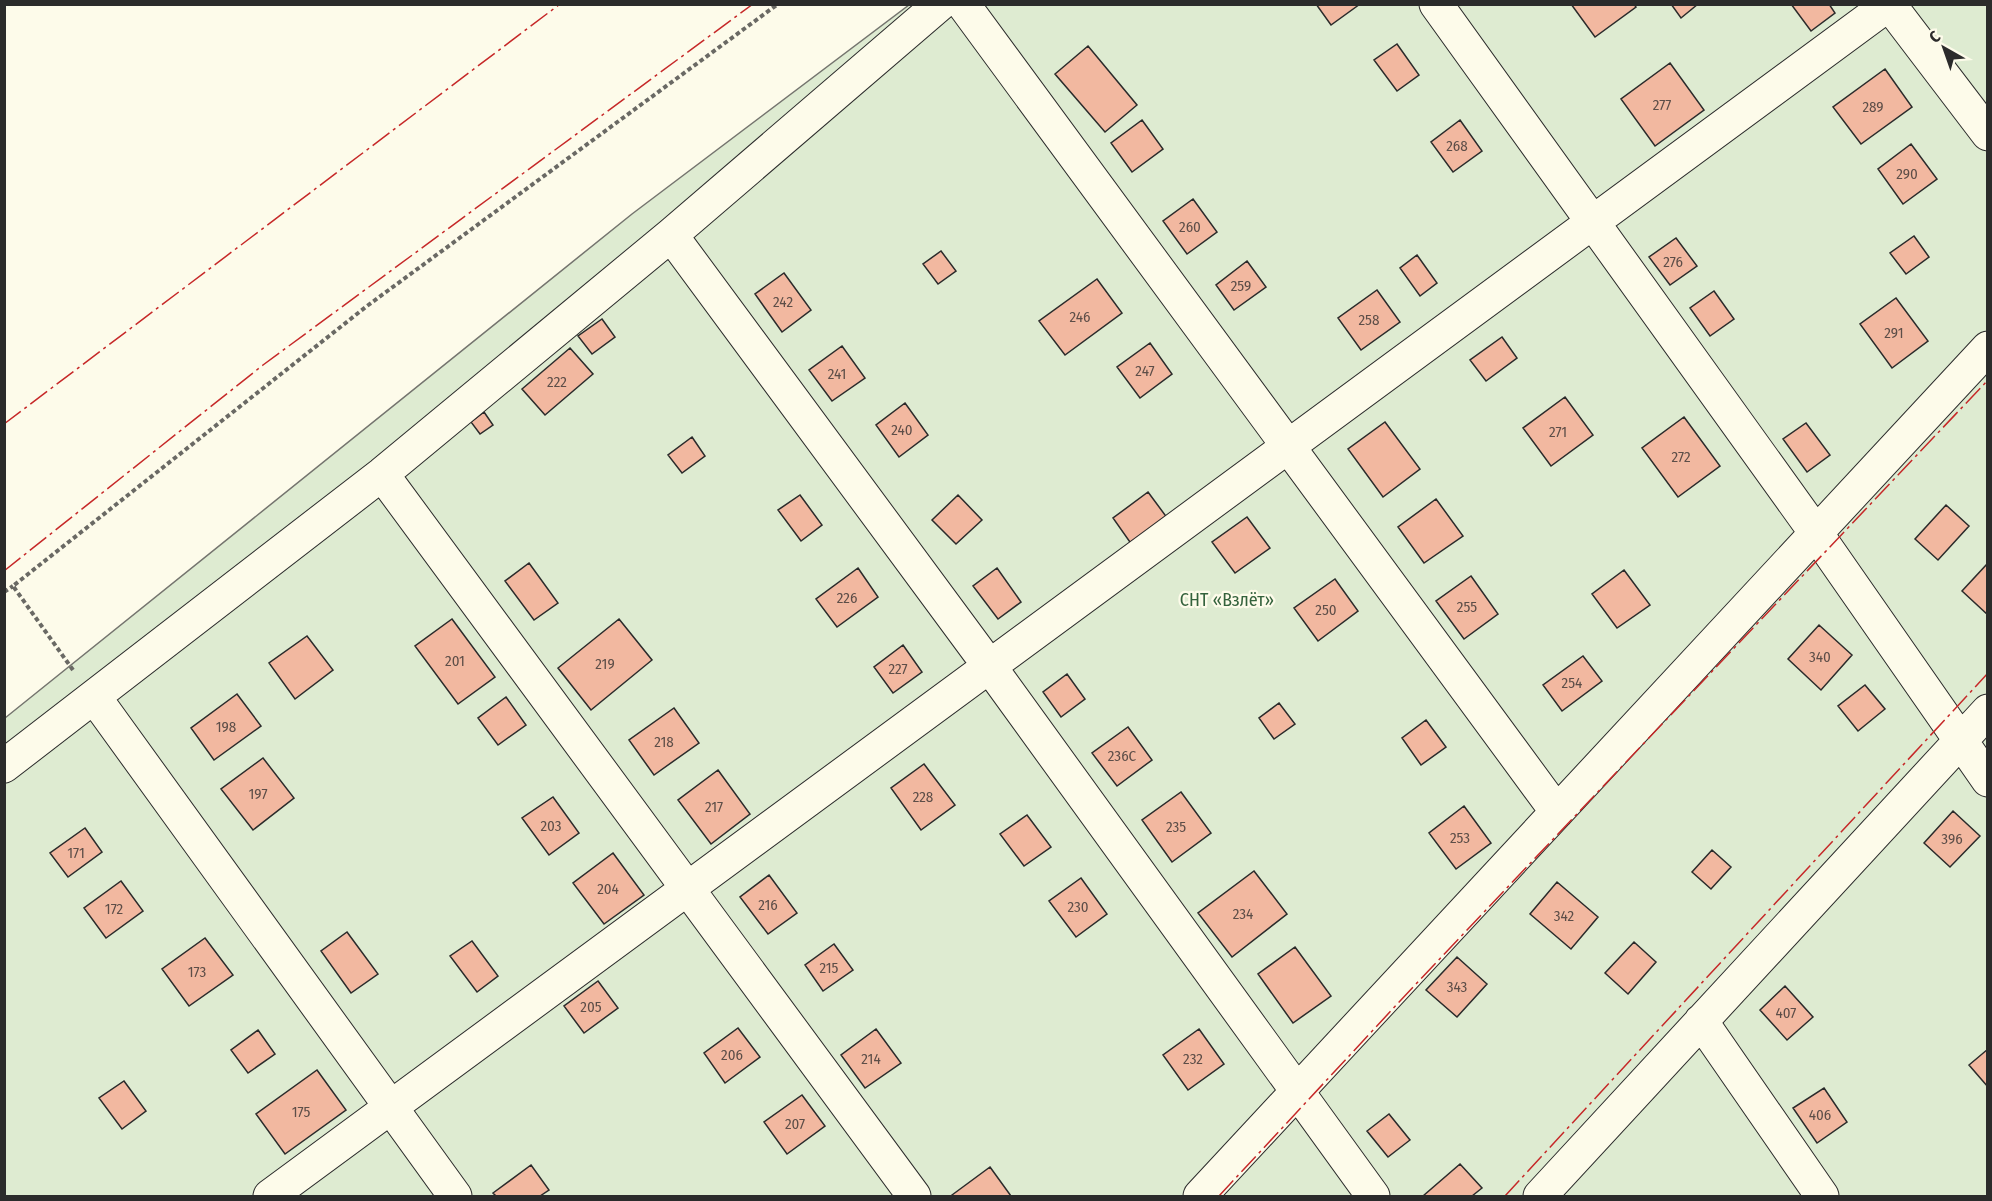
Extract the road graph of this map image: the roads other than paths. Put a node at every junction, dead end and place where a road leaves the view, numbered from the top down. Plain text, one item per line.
1 (940, 4) edge
2 (963, 4) edge
3 (1436, 4) edge
4 (1889, 5) edge
5 (1988, 134) edge
6 (1593, 222) junction
7 (671, 236) junction
8 (1988, 348) edge
9 (1290, 446) junction
10 (382, 474) junction
11 (1816, 533) junction
12 (990, 667) junction
13 (95, 698) junction
14 (1988, 711) edge
15 (1960, 741) junction
16 (4, 766) edge
17 (1988, 780) edge
18 (1557, 812) junction
19 (687, 889) junction
20 (1701, 1021) junction
21 (1298, 1091) junction
22 (391, 1108) junction
23 (270, 1197) edge
24 (455, 1197) edge
25 (914, 1197) edge
26 (1200, 1197) edge
27 (1373, 1197) edge
28 (1540, 1197) edge
29 (1822, 1197) edge

1 - 7 street
2 - 9 street
3 - 6 street
4 - 5 street
4 - 6 street
6 - 9 street
6 - 11 street
7 - 10 street
7 - 12 street
8 - 11 street
9 - 12 street
9 - 18 street
10 - 13 street
10 - 19 street
11 - 15 street
11 - 18 street
12 - 19 street
12 - 21 street
13 - 16 street
13 - 22 street
14 - 15 street
15 - 17 street
15 - 20 street
18 - 21 street
19 - 22 street
19 - 25 street
20 - 28 street
20 - 29 street
21 - 26 street
21 - 27 street
22 - 23 street
22 - 24 street

